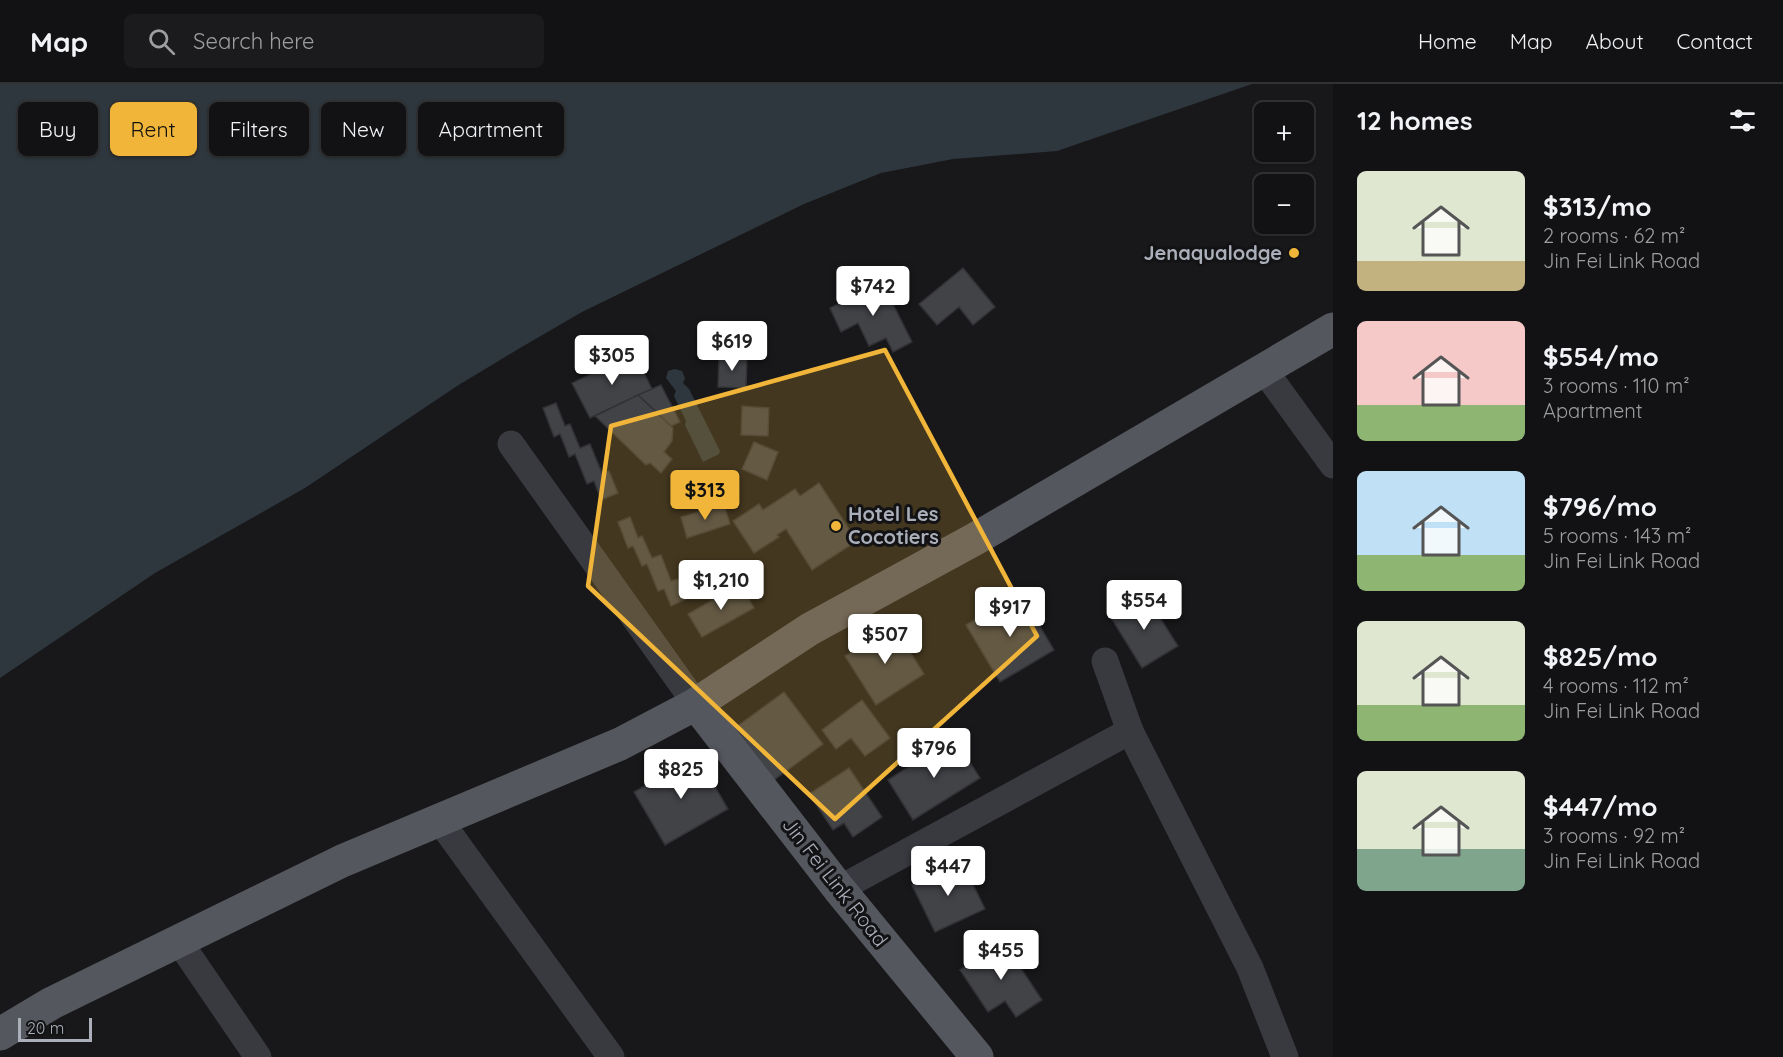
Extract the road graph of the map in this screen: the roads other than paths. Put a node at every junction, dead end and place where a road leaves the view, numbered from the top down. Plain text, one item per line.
1 (1333, 329) edge
2 (1264, 370) junction
3 (511, 444) dead end
4 (1333, 465) edge
5 (1105, 662) dead end
6 (696, 704) junction
7 (1130, 731) junction
8 (438, 818) junction
9 (839, 889) junction
10 (178, 940) junction
11 (0, 1034) edge
12 (258, 1057) edge
13 (611, 1057) edge
14 (977, 1057) edge
15 (1285, 1057) edge

1 - 2 main road
2 - 4 street
2 - 6 main road
3 - 6 street
5 - 7 street
6 - 8 main road
6 - 9 main road, Jin Fei Link Road
7 - 9 street
7 - 15 street
8 - 10 main road
8 - 13 street
9 - 14 main road, Jin Fei Link Road
10 - 11 main road
10 - 12 street

